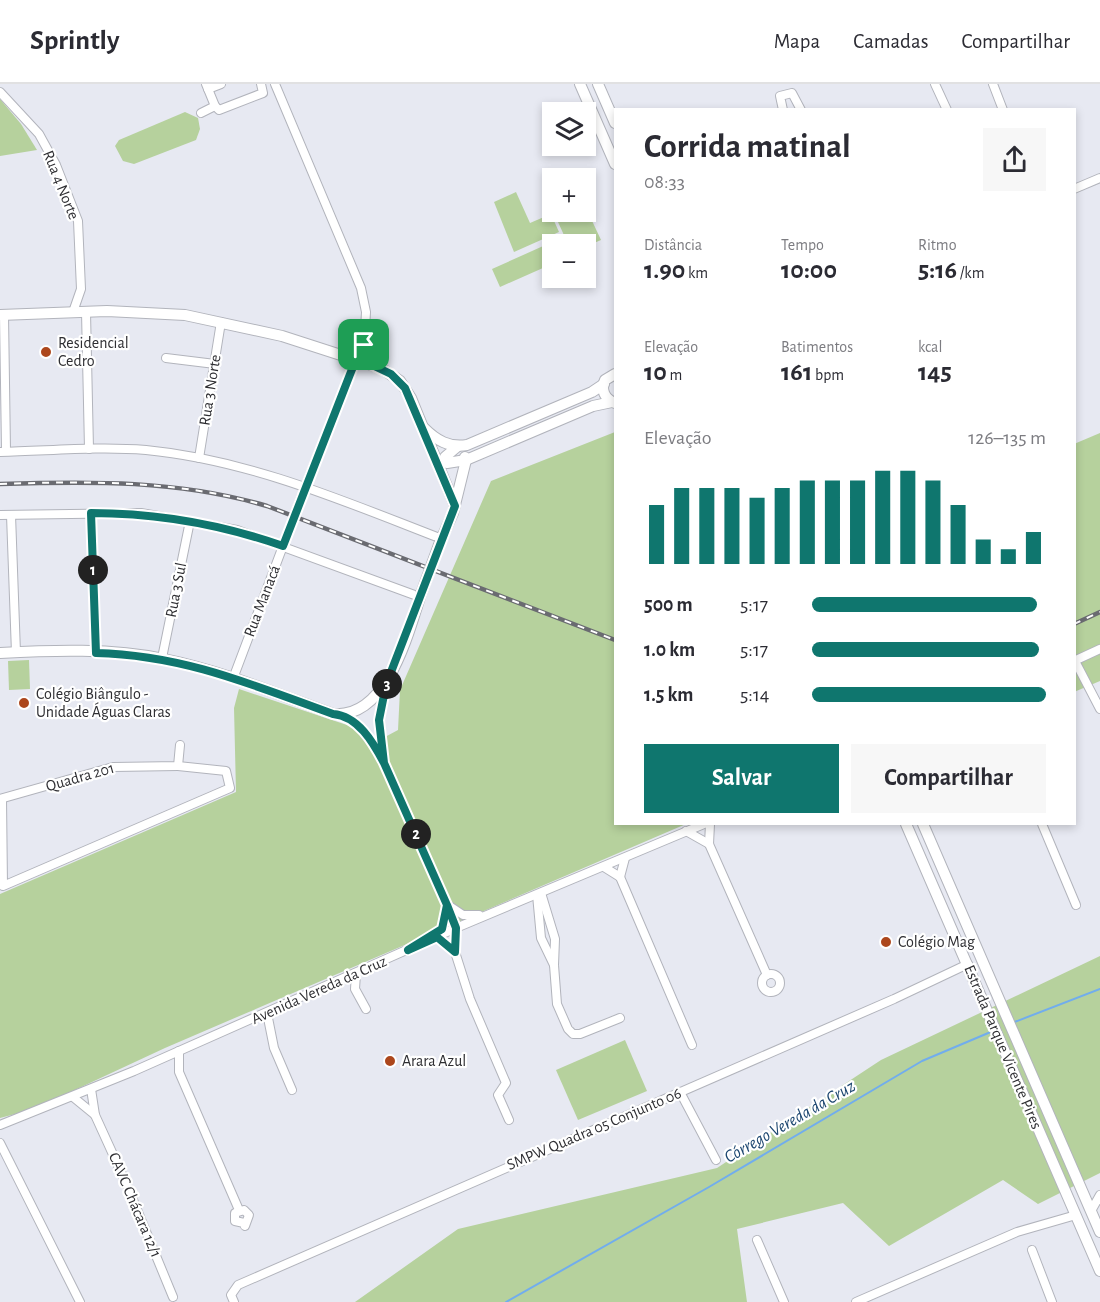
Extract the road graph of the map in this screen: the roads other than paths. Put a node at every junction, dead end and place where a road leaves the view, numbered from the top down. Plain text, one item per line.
1 (1, 84) edge
2 (221, 84) edge
3 (261, 84) edge
4 (275, 84) edge
5 (580, 84) edge
6 (598, 84) edge
7 (935, 84) edge
8 (993, 84) edge
9 (207, 86) edge
10 (2, 93) edge
11 (214, 106) junction
12 (782, 108) edge
13 (800, 108) edge
14 (946, 108) edge
15 (1002, 108) edge
16 (201, 113) dead end
17 (614, 121) edge
18 (614, 162) edge
19 (1100, 178) edge
20 (1076, 188) edge
21 (81, 289) junction
22 (73, 312) junction
23 (88, 312) junction
24 (2, 315) edge
25 (221, 322) junction
26 (364, 345) junction
27 (352, 357) junction
28 (166, 358) dead end
29 (368, 363) junction
30 (215, 364) junction
31 (614, 375) edge
32 (603, 384) junction
33 (614, 403) edge
34 (424, 427) junction
35 (458, 446) junction
36 (89, 449) junction
37 (3, 452) edge
38 (199, 458) junction
39 (466, 460) junction
40 (305, 486) junction
41 (455, 506) junction
42 (91, 513) junction
43 (0, 515) edge
44 (11, 515) junction
45 (190, 521) junction
46 (441, 541) junction
47 (283, 546) junction
48 (421, 596) junction
49 (1100, 650) edge
50 (0, 653) edge
51 (16, 653) junction
52 (96, 653) junction
53 (162, 658) junction
54 (1076, 661) edge
55 (1076, 663) edge
56 (234, 676) junction
57 (386, 685) junction
58 (1100, 709) edge
59 (345, 715) junction
60 (180, 745) dead end
61 (384, 763) junction
62 (178, 766) junction
63 (1, 799) edge
64 (701, 825) edge
65 (710, 825) edge
66 (906, 825) edge
67 (923, 825) edge
68 (1042, 825) edge
69 (686, 831) junction
70 (709, 844) junction
71 (625, 858) junction
72 (603, 867) junction
73 (620, 877) junction
74 (539, 894) junction
75 (1076, 904) dead end
76 (447, 905) junction
77 (495, 911) junction
78 (456, 928) junction
79 (437, 937) junction
80 (408, 950) junction
81 (455, 952) junction
82 (968, 964) junction
83 (356, 974) junction
84 (767, 975) junction
85 (341, 981) junction
86 (356, 989) junction
87 (366, 1009) dead end
88 (267, 1013) junction
89 (620, 1018) dead end
90 (692, 1045) dead end
91 (179, 1051) junction
92 (162, 1058) junction
93 (179, 1072) junction
94 (91, 1089) junction
95 (292, 1090) dead end
96 (680, 1092) junction
97 (73, 1097) junction
98 (95, 1115) junction
99 (509, 1120) dead end
100 (0, 1125) edge
101 (0, 1143) edge
102 (716, 1160) dead end
103 (1100, 1195) edge
104 (1091, 1211) junction
105 (1076, 1215) junction
106 (245, 1225) dead end
107 (1100, 1232) edge
108 (757, 1240) dead end
109 (1032, 1250) dead end
110 (1100, 1270) edge
111 (173, 1297) dead end
112 (80, 1302) edge
113 (234, 1302) edge
114 (784, 1302) edge
115 (856, 1302) edge
116 (1052, 1302) edge

1 - 10 street, Rua 4 Norte
2 - 9 street
3 - 11 street
4 - 26 street
5 - 18 main road
6 - 17 main road
7 - 14 street
8 - 15 street
9 - 11 street
10 - 21 street, Rua 4 Norte
11 - 16 street
12 - 13 street
19 - 20 street
21 - 22 street, Rua 4 Norte
21 - 23 street, Rua 4 Norte
22 - 23 main road
22 - 24 main road
23 - 25 main road
23 - 36 street, Rua 4 Norte
24 - 37 street
25 - 27 main road
25 - 30 street, Rua 3 Norte
26 - 27 street
26 - 29 street
27 - 29 main road
27 - 40 street, Rua Manacá
28 - 30 street
29 - 34 main road
30 - 38 street, Rua 3 Norte
31 - 32 main road
32 - 33 main road
32 - 35 main road
33 - 39 main road
34 - 35 main road
34 - 41 main road
35 - 39 main road
35 - 39 main road
36 - 37 street
36 - 38 street
38 - 40 street
39 - 41 main road
40 - 46 street
40 - 47 street, Rua Manacá, bridge
41 - 46 main road
42 - 44 street
42 - 45 street
42 - 52 street
43 - 44 street
44 - 51 street
45 - 47 street
45 - 53 street, Rua 3 Sul
46 - 48 main road, bridge
47 - 48 street
47 - 56 street, Rua Manacá
48 - 57 main road
49 - 54 street
50 - 51 main road
51 - 52 main road
52 - 53 main road
53 - 56 main road
55 - 58 street
56 - 59 main road
57 - 59 main road
57 - 61 street
59 - 61 street
60 - 62 street
61 - 76 street
62 - 63 street, Quadra 201
62 - 63 street, Quadra 201
64 - 69 street, Avenida Vereda da Cruz
65 - 70 street
66 - 82 main road, Estrada Parque Vicente Pires
67 - 104 main road, Estrada Parque Vicente Pires
68 - 75 street
69 - 70 street
69 - 71 street, Avenida Vereda da Cruz
70 - 84 street
71 - 72 street, Avenida Vereda da Cruz
71 - 73 street
72 - 73 street
72 - 74 street, Avenida Vereda da Cruz
73 - 90 street
74 - 77 street, Avenida Vereda da Cruz
74 - 89 street
76 - 77 street
76 - 78 street
76 - 80 street
77 - 78 street, Avenida Vereda da Cruz
78 - 79 street, Avenida Vereda da Cruz
78 - 81 street
79 - 80 street, Avenida Vereda da Cruz
79 - 81 street
80 - 83 street, Avenida Vereda da Cruz
81 - 99 street
82 - 96 street, SMPW Quadra 05 Conjunto 06
82 - 105 main road, Estrada Parque Vicente Pires
83 - 85 street, Avenida Vereda da Cruz
83 - 86 street
84 - 84 street
85 - 86 street
85 - 88 street, Avenida Vereda da Cruz
86 - 87 street
88 - 91 street, Avenida Vereda da Cruz
88 - 95 street
91 - 92 street, Avenida Vereda da Cruz
91 - 93 street
92 - 93 street
92 - 94 street, Avenida Vereda da Cruz
93 - 106 street
94 - 97 street, Avenida Vereda da Cruz
94 - 98 street, CAVC Chácara 12/1
96 - 102 street
96 - 113 street, SMPW Quadra 05 Conjunto 06
97 - 98 street, CAVC Chácara 12/1
97 - 100 street, Avenida Vereda da Cruz
98 - 111 street, CAVC Chácara 12/1
101 - 112 street
103 - 104 street
104 - 107 main road, Estrada Parque Vicente Pires
105 - 110 main road, Estrada Parque Vicente Pires
105 - 115 street
108 - 114 street
109 - 116 street

